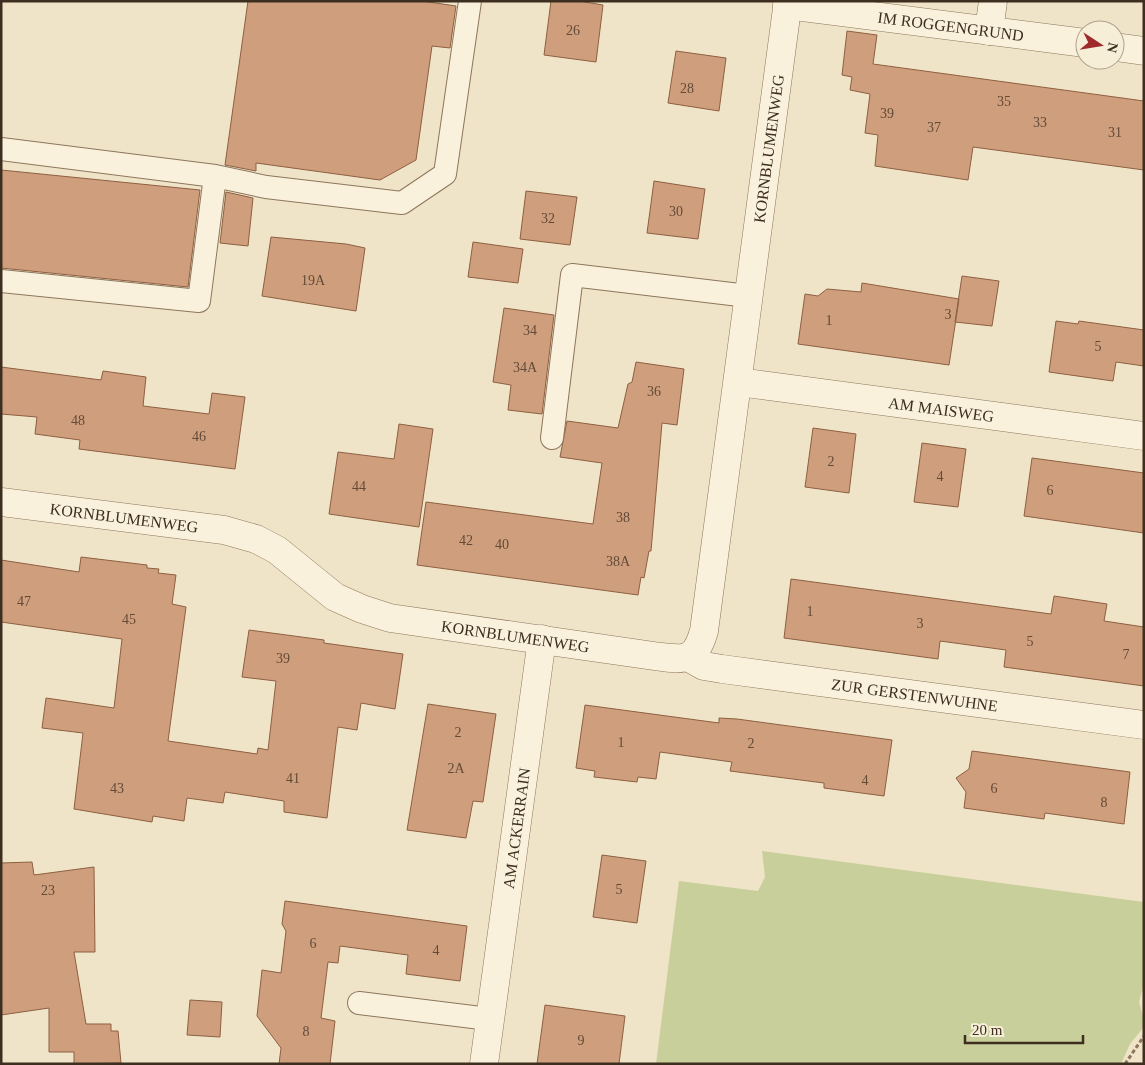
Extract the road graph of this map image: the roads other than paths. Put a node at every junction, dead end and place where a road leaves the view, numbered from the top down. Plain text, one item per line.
1 (470, 1) edge
2 (993, 1) edge
3 (787, 3) edge
4 (989, 31) junction
5 (1075, 42) edge
6 (1125, 48) edge
7 (1144, 51) edge
8 (1, 149) edge
9 (215, 176) junction
10 (1, 282) edge
11 (748, 296) junction
12 (738, 382) junction
13 (1144, 436) edge
14 (552, 438) dead end
15 (1, 502) edge
16 (542, 640) junction
17 (688, 657) junction
18 (1144, 725) edge
19 (359, 1003) dead end
20 (490, 1018) junction
21 (484, 1064) edge

1 - 9 lane
2 - 4 street
3 - 4 street, IM ROGGENGRUND
3 - 11 street, KORNBLUMENWEG
4 - 5 street, IM ROGGENGRUND
6 - 7 street
8 - 9 lane
9 - 10 lane
11 - 12 street, KORNBLUMENWEG
11 - 14 lane
12 - 13 street, AM MAISWEG
12 - 17 street, KORNBLUMENWEG
15 - 16 street, KORNBLUMENWEG
16 - 17 street, KORNBLUMENWEG
16 - 20 street, AM ACKERRAIN
17 - 18 street, ZUR GERSTENWUHNE
19 - 20 lane
20 - 21 street, AM ACKERRAIN

